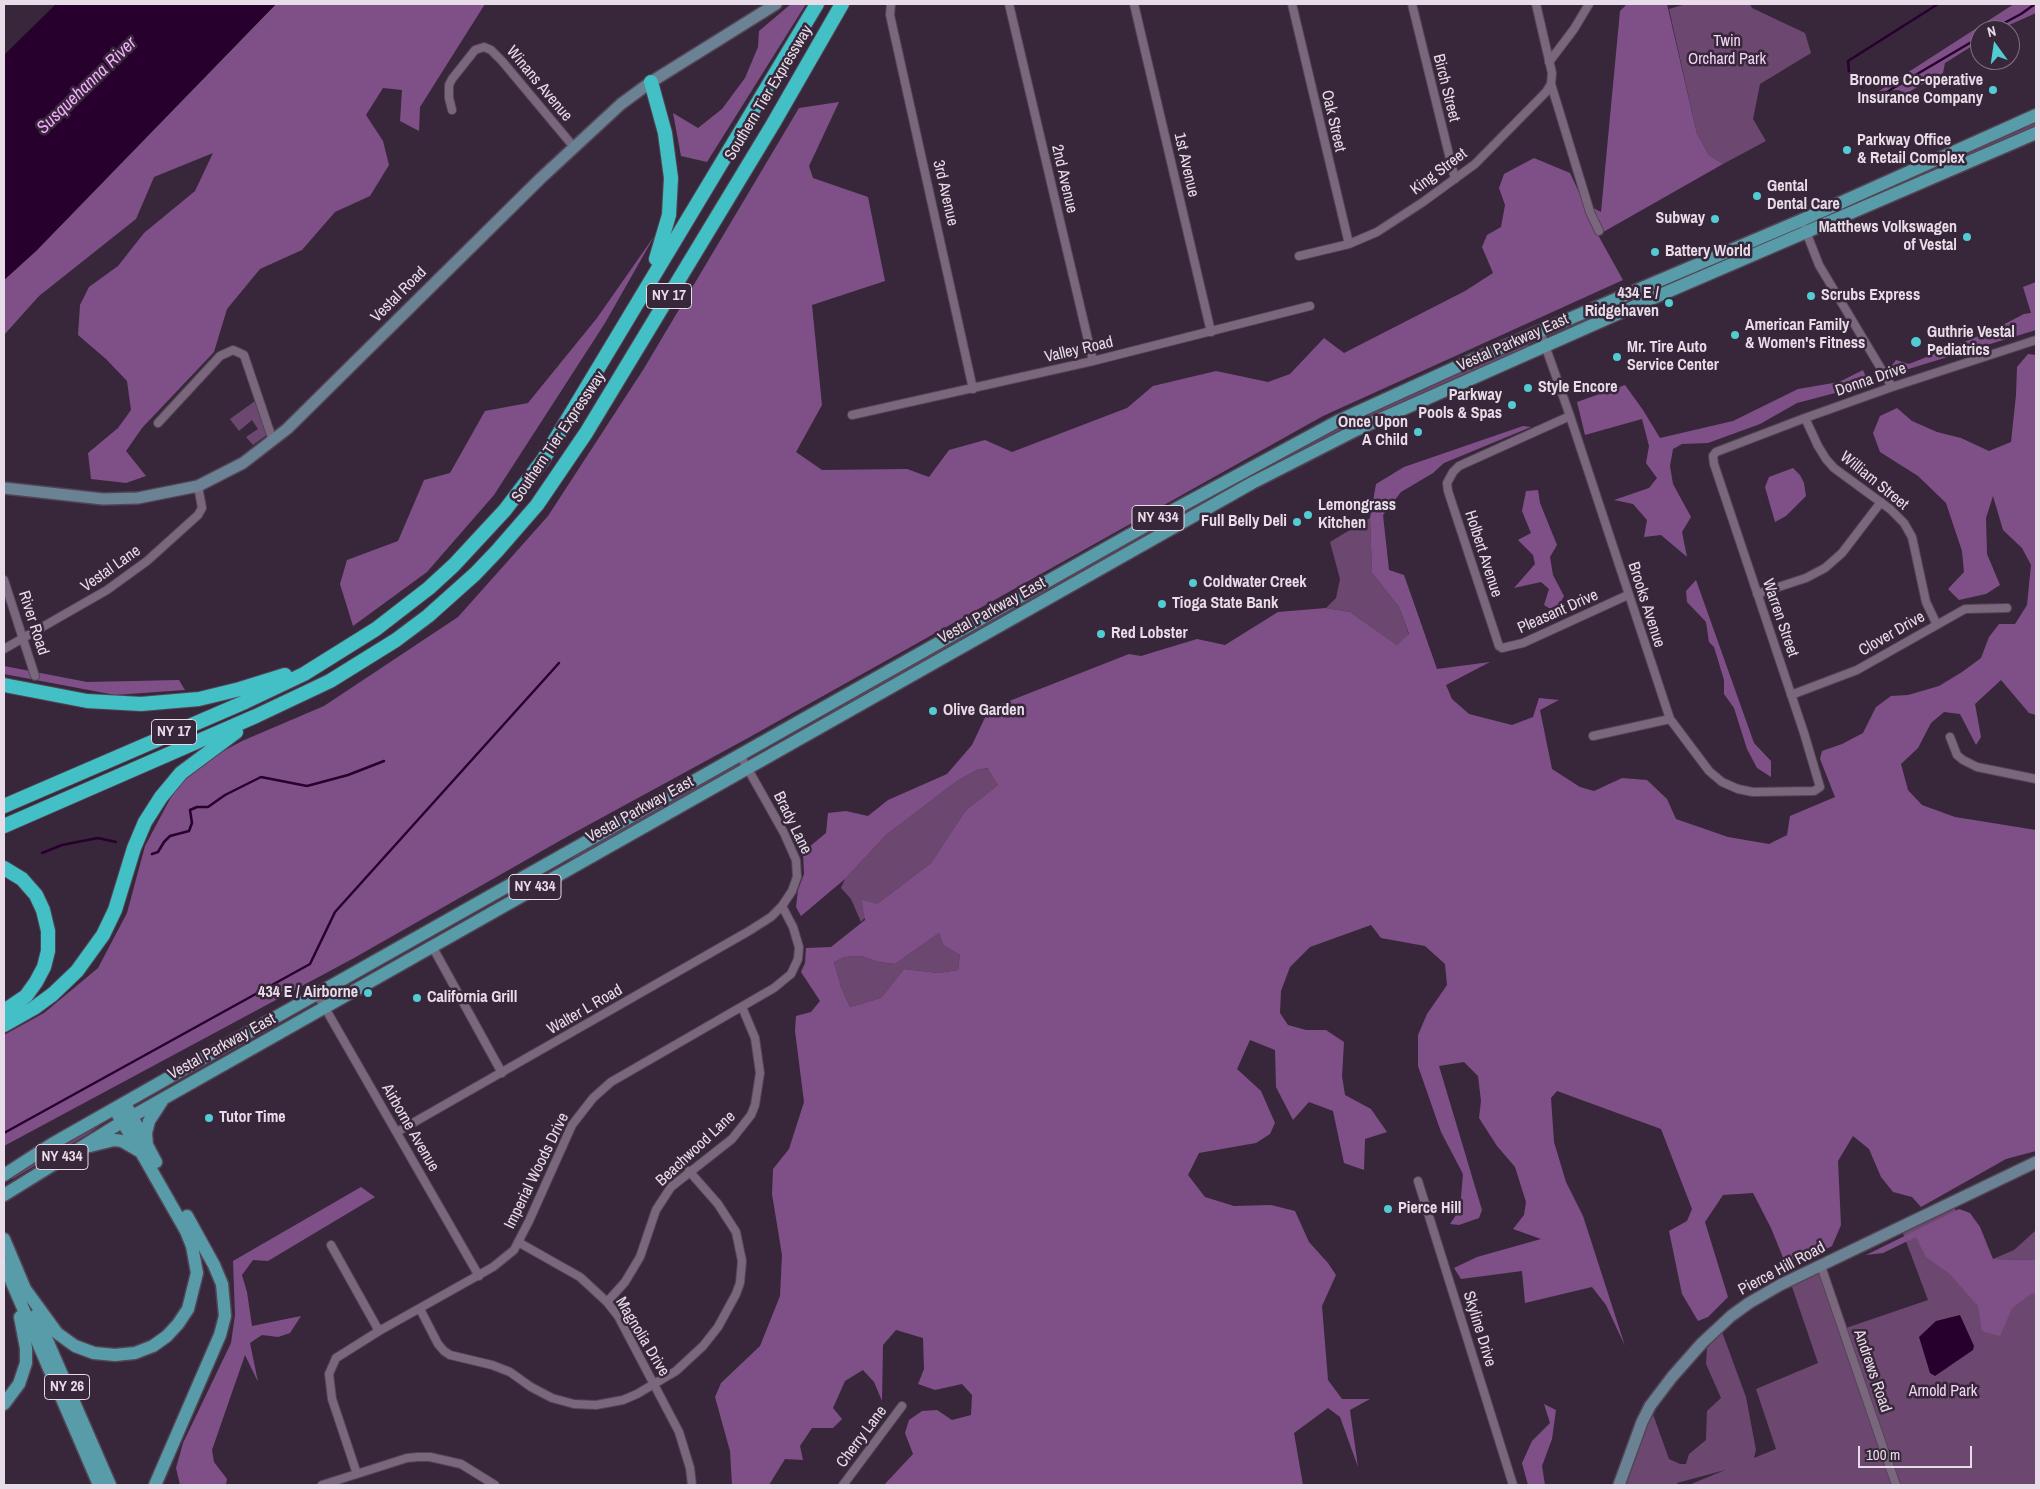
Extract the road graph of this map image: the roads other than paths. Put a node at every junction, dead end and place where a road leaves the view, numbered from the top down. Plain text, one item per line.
1 (776, 4) edge
2 (817, 4) edge
3 (842, 4) edge
4 (891, 4) edge
5 (1010, 4) edge
6 (1134, 4) edge
7 (1292, 4) edge
8 (1412, 4) edge
9 (1536, 4) edge
10 (1589, 4) edge
11 (764, 7) edge
12 (1550, 62) junction
13 (651, 82) junction
14 (1551, 84) junction
15 (452, 110) dead end
16 (2036, 115) edge
17 (2036, 133) edge
18 (574, 146) junction
19 (1454, 179) junction
20 (1802, 220) junction
21 (1599, 231) dead end
22 (1806, 233) junction
23 (1349, 244) junction
24 (1300, 256) dead end
25 (638, 301) junction
26 (1310, 306) dead end
27 (1540, 331) junction
28 (1212, 332) junction
29 (2036, 340) edge
30 (1545, 346) junction
31 (1093, 360) junction
32 (1892, 387) junction
33 (973, 389) junction
34 (852, 415) dead end
35 (1570, 416) junction
36 (1805, 418) junction
37 (158, 423) dead end
38 (273, 441) junction
39 (1716, 452) joint
40 (198, 486) junction
41 (4, 488) edge
42 (1880, 502) junction
43 (4, 580) edge
44 (1757, 594) junction
45 (1628, 595) junction
46 (2007, 608) dead end
47 (1937, 625) junction
48 (23, 638) junction
49 (1499, 646) joint
50 (4, 649) edge
51 (341, 652) junction
52 (35, 676) dead end
53 (4, 686) edge
54 (1791, 695) junction
55 (256, 716) junction
56 (1670, 719) junction
57 (1593, 736) dead end
58 (1950, 736) dead end
59 (740, 755) junction
60 (748, 768) junction
61 (2036, 779) edge
62 (1816, 791) joint
63 (4, 806) edge
64 (4, 826) edge
65 (4, 868) edge
66 (782, 906) junction
67 (432, 946) junction
68 (317, 994) junction
69 (742, 1007) junction
70 (325, 1008) junction
71 (4, 1011) edge
72 (4, 1025) edge
73 (502, 1072) junction
74 (163, 1099) junction
75 (119, 1106) junction
76 (127, 1119) junction
77 (397, 1132) junction
78 (144, 1148) junction
79 (71, 1152) junction
80 (2036, 1162) edge
81 (689, 1171) junction
82 (4, 1175) edge
83 (1418, 1181) dead end
84 (4, 1195) edge
85 (4, 1239) edge
86 (518, 1242) junction
87 (331, 1245) dead end
88 (4, 1264) edge
89 (1821, 1266) junction
90 (479, 1276) junction
91 (20, 1290) junction
92 (607, 1302) junction
93 (420, 1309) junction
94 (379, 1332) junction
95 (655, 1384) junction
96 (4, 1404) edge
97 (902, 1406) dead end
98 (357, 1474) junction
99 (99, 1485) edge
100 (110, 1485) edge
101 (155, 1485) edge
102 (322, 1485) edge
103 (494, 1485) edge
104 (692, 1485) edge
105 (843, 1485) edge
106 (1513, 1485) edge
107 (1619, 1485) edge
108 (1896, 1485) edge

1 - 11 street, Vestal Road
2 - 25 highway, Southern Tier Expressway / NY 17
3 - 55 highway, Southern Tier Expressway / NY 17
4 - 33 street, 3rd Avenue
5 - 31 street, 2nd Avenue
6 - 28 street, 1st Avenue
7 - 23 street, Oak Street
8 - 19 street, Birch Street
9 - 12 street
10 - 12 street
11 - 13 street, Vestal Road
12 - 14 street
13 - 18 street, Vestal Road
13 - 25 highway
14 - 19 street, King Street
14 - 21 street
15 - 18 street, Winans Avenue
16 - 20 main road, Vestal Parkway East / NY 434
17 - 22 main road, Vestal Parkway East / NY 434
18 - 38 street, Vestal Road
19 - 23 street, King Street
20 - 22 street
20 - 27 main road, Vestal Parkway East / NY 434
22 - 30 main road, Vestal Parkway East / NY 434
22 - 32 street
23 - 24 street, King Street
25 - 51 highway, Southern Tier Expressway / NY 17
26 - 28 street, Valley Road
27 - 30 street, Brooks Avenue
27 - 59 main road, Vestal Parkway East / NY 434
28 - 31 street, Valley Road
29 - 32 street, Donna Drive
30 - 35 street, Brooks Avenue
30 - 60 main road, Vestal Parkway East / NY 434
31 - 33 street, Valley Road
32 - 36 street, Donna Drive
33 - 34 street, Valley Road
35 - 45 street, Brooks Avenue
35 - 49 street, Holbert Avenue
36 - 39 street, Donna Drive
36 - 42 street, William Street
37 - 38 street
38 - 40 street, Vestal Road
39 - 44 street, Warren Street
40 - 41 street, Vestal Road
40 - 48 street, Vestal Lane
42 - 44 street
42 - 47 street, William Street
43 - 48 street, River Road
44 - 54 street, Warren Street
45 - 49 street, Pleasant Drive
45 - 56 street, Brooks Avenue
46 - 47 street, Clover Drive
47 - 54 street, Clover Drive
48 - 50 street, Vestal Lane
48 - 52 street, River Road
51 - 53 highway
51 - 63 highway, Southern Tier Expressway / NY 17
54 - 62 street, Warren Street
55 - 64 highway, Southern Tier Expressway / NY 17
55 - 72 highway
56 - 57 street
56 - 62 street, Brooks Avenue
58 - 61 street
59 - 60 street, Brady Lane
59 - 68 main road, Vestal Parkway East / NY 434
60 - 66 street, Brady Lane
60 - 67 main road, Vestal Parkway East / NY 434
65 - 71 highway
66 - 69 street, Imperial Woods Drive
66 - 73 street, Walter L Road
67 - 70 main road, Vestal Parkway East / NY 434
67 - 73 street
68 - 70 street, Airborne Avenue
68 - 75 main road, Vestal Parkway East / NY 434
69 - 81 street, Beachwood Lane
69 - 86 street, Imperial Woods Drive
70 - 74 main road, Vestal Parkway East / NY 434
70 - 77 street, Airborne Avenue
73 - 77 street, Walter L Road
74 - 76 main road, Vestal Parkway East / NY 434
74 - 78 main road
75 - 76 main road
75 - 82 main road, Vestal Parkway East / NY 434
76 - 78 main road
76 - 79 main road, Vestal Parkway East / NY 434
77 - 90 street, Airborne Avenue
78 - 79 main road
78 - 91 main road
78 - 101 main road
79 - 84 main road, Vestal Parkway East / NY 434
80 - 89 street, Pierce Hill Road
81 - 92 street, Beachwood Lane
81 - 95 street
83 - 106 street, Skyline Drive
85 - 91 main road, NY 26
86 - 90 street, Imperial Woods Drive
86 - 92 street, Magnolia Drive
87 - 94 street
88 - 91 main road, NY 26
89 - 107 street, Pierce Hill Road
89 - 108 street, Andrews Road
90 - 93 street, Imperial Woods Drive
91 - 96 main road
91 - 99 main road, NY 26
91 - 100 main road, NY 26
92 - 95 street, Magnolia Drive
93 - 94 street, Imperial Woods Drive
93 - 95 street
94 - 98 street, Imperial Woods Drive
95 - 104 street, Magnolia Drive
97 - 105 street, Cherry Lane
98 - 102 street
98 - 103 street

